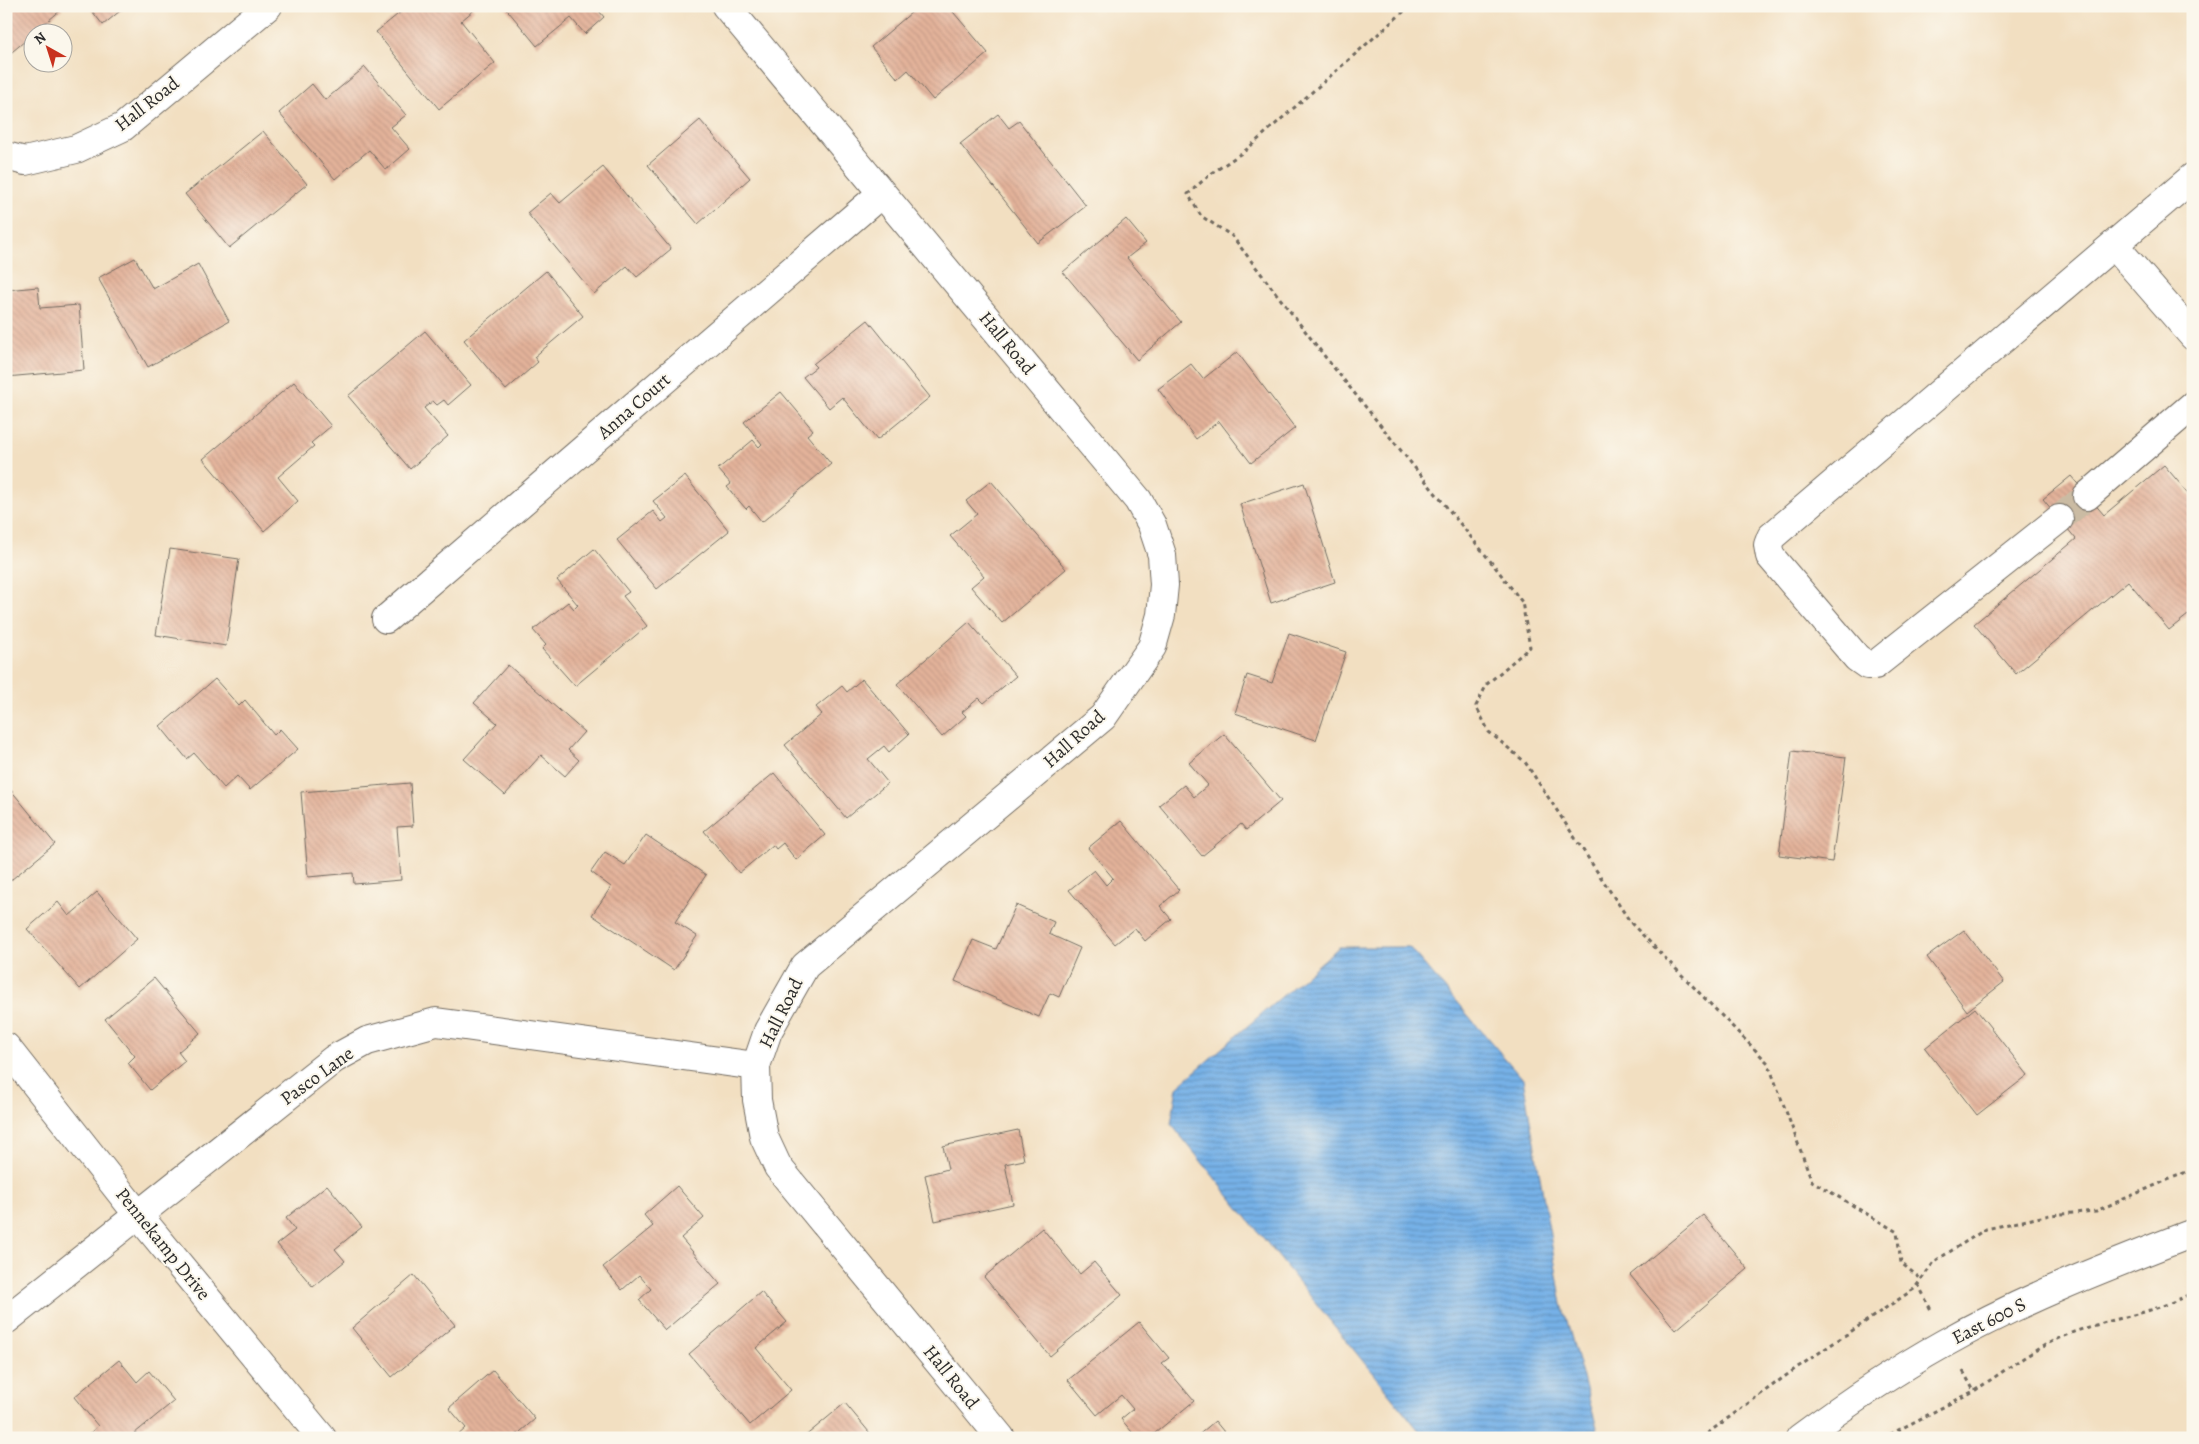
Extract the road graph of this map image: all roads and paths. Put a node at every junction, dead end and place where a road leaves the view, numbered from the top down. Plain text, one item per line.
1 (268, 6) edge
2 (726, 6) edge
3 (1410, 6) edge
4 (6, 156) edge
5 (2193, 177) edge
6 (882, 193) junction
7 (2114, 245) junction
8 (2193, 336) edge
9 (2193, 405) edge
10 (2087, 496) tunnel mouth
11 (2059, 519) tunnel mouth
12 (386, 619) dead end
13 (6, 1047) edge
14 (756, 1066) junction
15 (2193, 1169) edge
16 (139, 1216) junction
17 (2193, 1233) edge
18 (1921, 1279) junction
19 (1918, 1284) junction
20 (2193, 1292) edge
21 (6, 1320) edge
22 (1948, 1341) junction
23 (1974, 1391) junction
24 (322, 1438) edge
25 (1001, 1438) edge
26 (1701, 1438) edge
27 (1800, 1438) edge
28 (1883, 1438) edge

1 - 4 street, Hall Road
2 - 6 street, Hall Road
3 - 18 path
5 - 7 street
6 - 12 street, Anna Court
6 - 14 street, Hall Road
7 - 8 street
7 - 11 street
9 - 10 street
13 - 16 street, Pennekamp Drive
14 - 16 street, Pasco Lane
14 - 25 street, Hall Road
15 - 18 path
16 - 21 street, Pasco Lane
16 - 24 street, Pennekamp Drive
17 - 22 street, East 600 S
18 - 19 path
19 - 22 path
19 - 26 path
20 - 23 path
22 - 23 path
22 - 27 street, East 600 S
23 - 28 path

